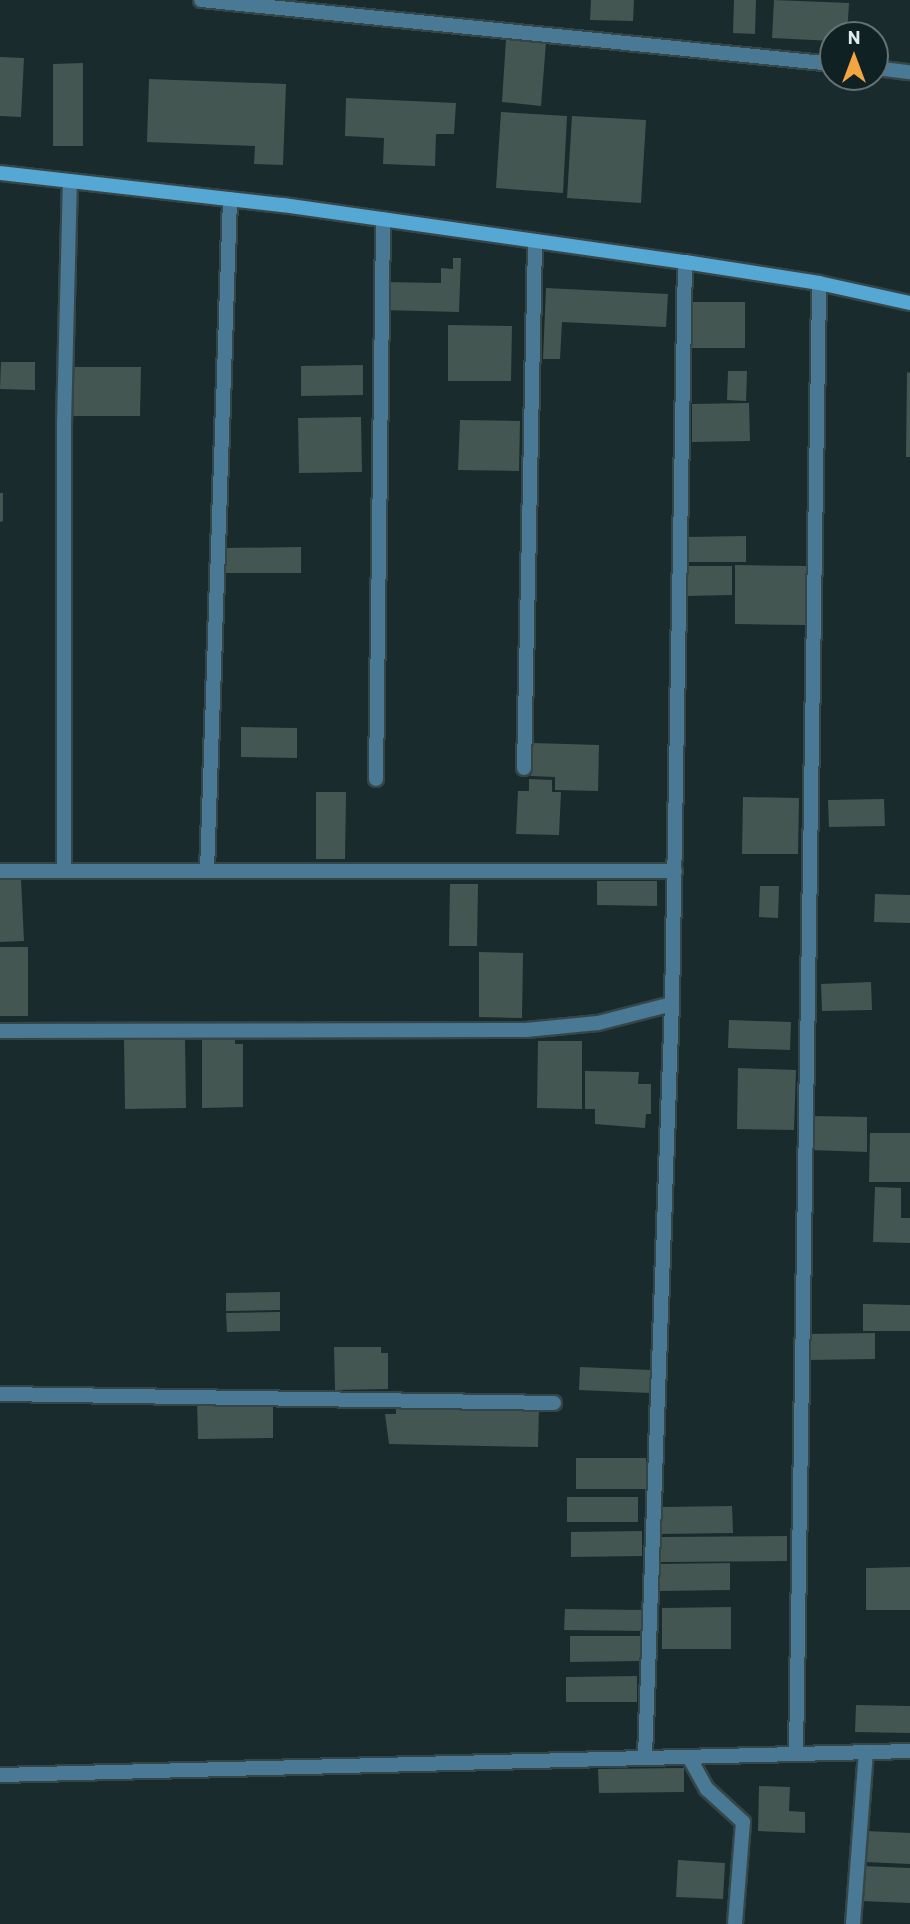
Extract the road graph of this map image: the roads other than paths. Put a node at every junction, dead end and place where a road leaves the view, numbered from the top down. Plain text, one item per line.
1 (201, 0) edge
2 (819, 63) edge
3 (889, 70) edge
4 (910, 72) edge
5 (0, 173) edge
6 (70, 181) junction
7 (230, 199) junction
8 (383, 219) junction
9 (535, 241) junction
10 (685, 262) junction
11 (819, 283) junction
12 (910, 303) edge
13 (524, 768) dead end
14 (376, 779) dead end
15 (0, 871) edge
16 (64, 871) junction
17 (207, 871) junction
18 (675, 872) junction
19 (672, 1004) junction
20 (0, 1031) edge
21 (0, 1394) edge
22 (554, 1403) dead end
23 (910, 1751) edge
24 (866, 1752) junction
25 (796, 1754) junction
26 (645, 1757) junction
27 (689, 1757) junction
28 (0, 1774) edge
29 (735, 1924) edge
30 (853, 1924) edge

1 - 2 street
3 - 4 street
5 - 6 street
6 - 7 street
6 - 16 street
7 - 8 street
7 - 17 street
8 - 9 street
8 - 14 street
9 - 10 street
9 - 13 street
10 - 11 street
10 - 18 street
11 - 12 street
11 - 25 street
15 - 16 street
16 - 17 street
17 - 18 street
18 - 19 street
19 - 20 street
19 - 26 street
21 - 22 street
23 - 24 street
24 - 25 street
24 - 30 street
25 - 27 street
26 - 27 street
26 - 28 street
27 - 29 street

